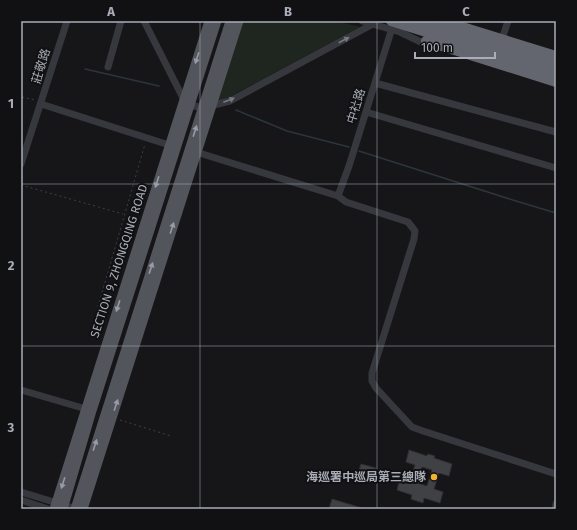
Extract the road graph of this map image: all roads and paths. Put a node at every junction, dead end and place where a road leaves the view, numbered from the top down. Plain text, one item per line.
1 (67, 21) edge
2 (122, 21) edge
3 (144, 21) edge
4 (209, 21) edge
5 (217, 21) edge
6 (230, 21) edge
7 (238, 21) edge
8 (362, 21) edge
9 (394, 21) edge
10 (417, 21) edge
11 (431, 21) edge
12 (444, 21) edge
13 (457, 21) edge
14 (508, 21) edge
15 (373, 24) junction
16 (391, 25) edge
17 (400, 32) junction
18 (503, 36) junction
19 (426, 41) joint
20 (556, 52) edge
21 (556, 56) edge
22 (556, 60) edge
23 (556, 65) edge
24 (108, 67) dead end
25 (556, 73) edge
26 (556, 77) edge
27 (556, 82) edge
28 (375, 83) junction
29 (556, 86) edge
30 (22, 97) dead end
31 (41, 103) junction
32 (187, 103) junction
33 (212, 105) junction
34 (202, 108) junction
35 (366, 112) junction
36 (556, 132) edge
37 (147, 137) junction
38 (169, 145) junction
39 (196, 152) junction
40 (21, 164) edge
41 (556, 168) edge
42 (21, 185) edge
43 (338, 196) junction
44 (124, 214) junction
45 (115, 316) junction
46 (21, 390) edge
47 (86, 409) junction
48 (112, 417) junction
49 (171, 436) dead end
50 (556, 474) edge
51 (21, 492) edge
52 (21, 500) edge
53 (556, 504) edge
54 (59, 507) edge
55 (48, 509) edge
56 (78, 509) edge
57 (554, 509) edge

1 - 31 street, 莊敬路
2 - 24 street
3 - 32 street
4 -> 32 main road, SECTION 9, ZHONGQING ROAD
5 - 32 main road, SECTION 9, ZHONGQING ROAD
6 - 34 main road
7 - 33 main road
8 - 15 street
9 - 16 street, 中社路
10 - 23 highway
11 - 22 street
12 - 21 highway
13 - 18 street
14 - 18 street
15 - 16 street
33 -> 15 street
16 - 17 street
16 - 25 highway, bridge
16 - 28 street, 中社路
17 - 19 street
17 - 26 street
17 - 29 street
18 - 20 street
19 - 27 highway
28 - 35 street, 中社路
28 - 36 street
30 - 31 path
31 - 37 street
31 - 40 street, 莊敬路
32 - 34 street
32 - 38 main road, SECTION 9, ZHONGQING ROAD
32 - 54 main road, SECTION 9, ZHONGQING ROAD
33 - 34 street
33 - 39 main road
56 -> 34 main road
35 - 41 street
35 - 43 street, 中社路
37 - 38 street
37 - 44 path
38 -> 45 main road, SECTION 9, ZHONGQING ROAD
39 - 43 street
48 -> 39 main road
42 - 44 path
43 - 50 street
44 - 45 path
45 - 47 main road, SECTION 9, ZHONGQING ROAD
46 - 47 street
47 -> 54 main road, SECTION 9, ZHONGQING ROAD
48 - 49 path
48 - 56 main road
51 - 54 street
52 - 55 street
53 - 57 street
54 - 56 street

